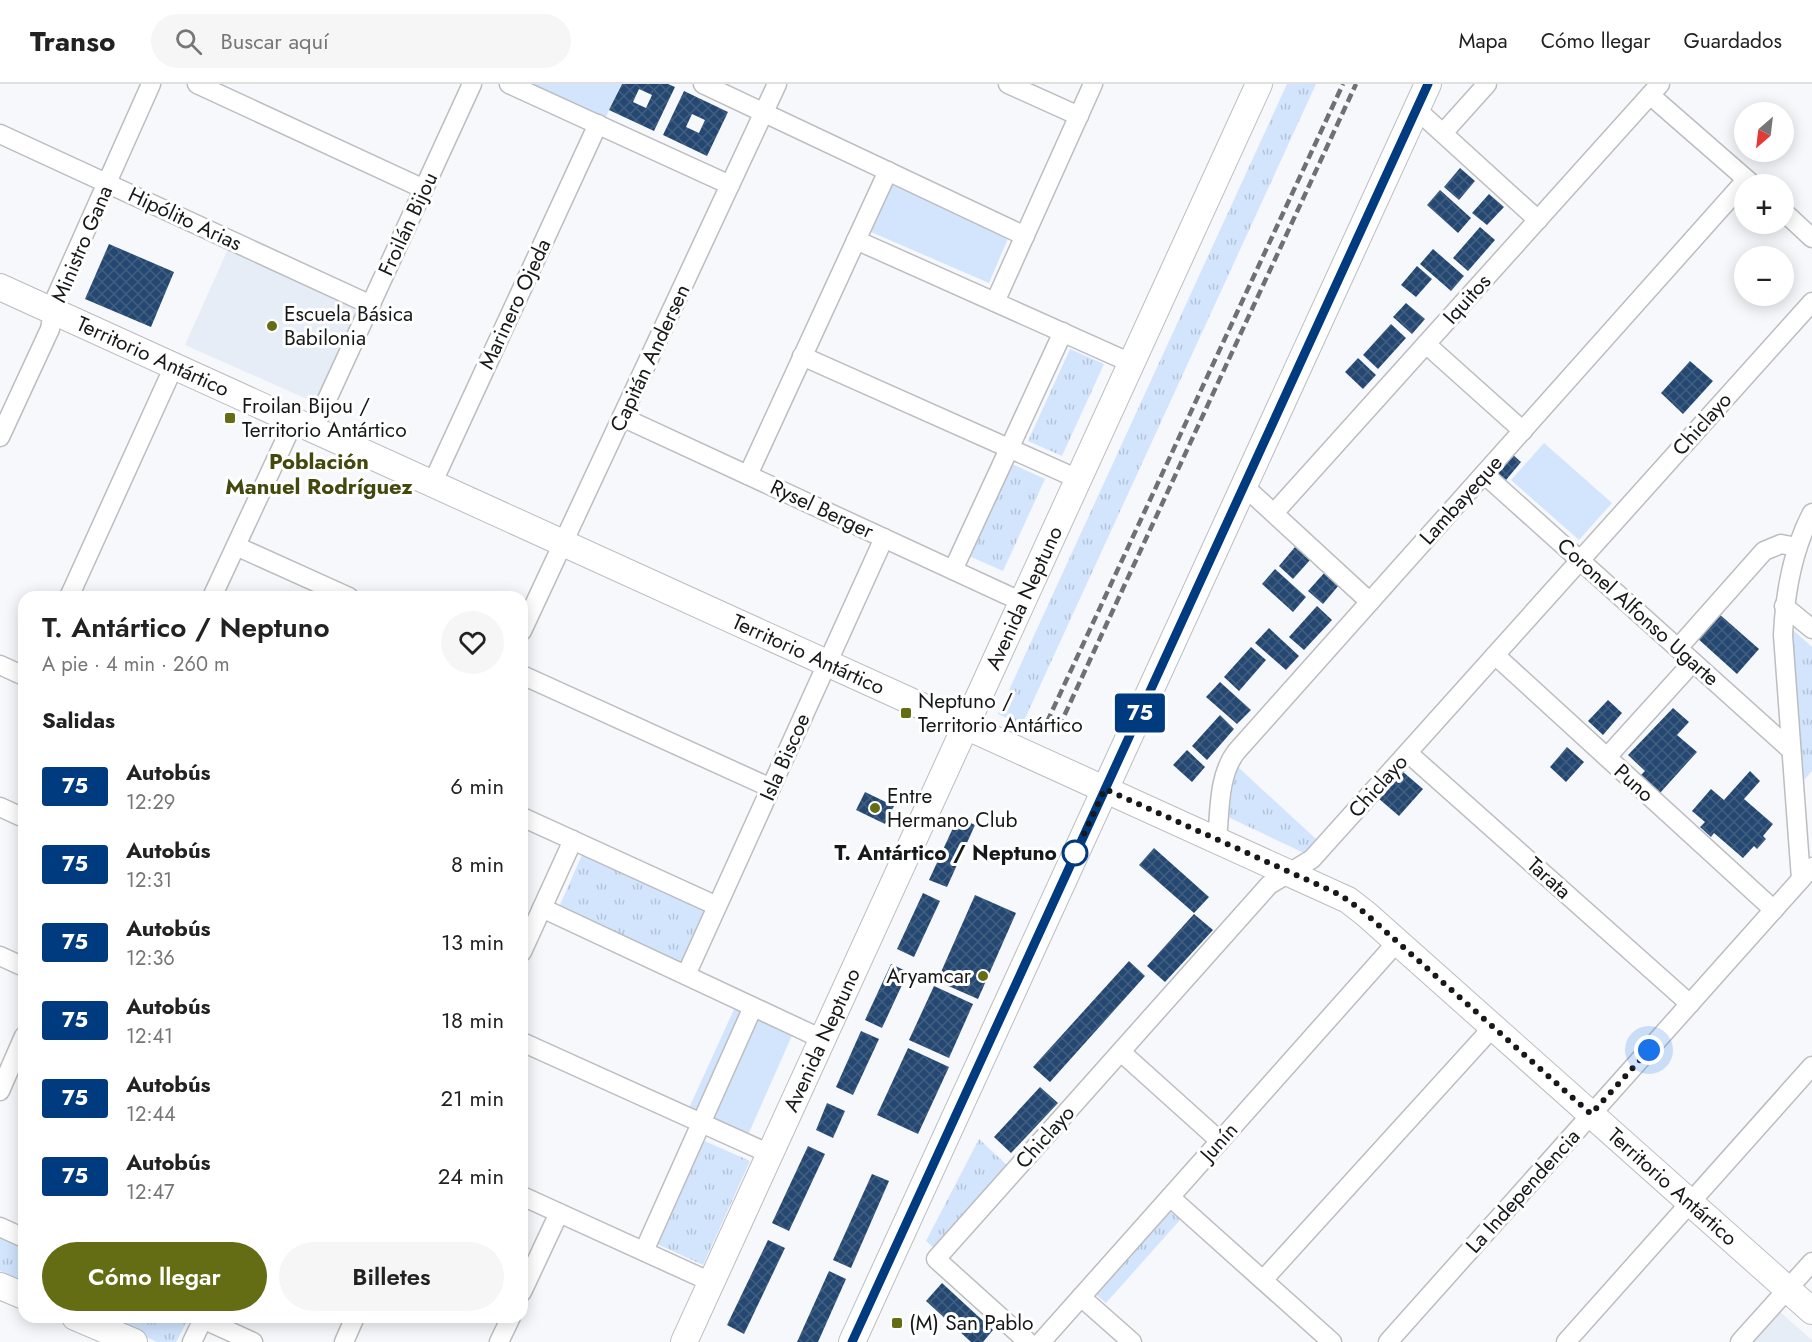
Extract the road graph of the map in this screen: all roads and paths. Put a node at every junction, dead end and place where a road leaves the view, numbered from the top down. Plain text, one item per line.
1 (151, 84) edge
2 (197, 84) edge
3 (472, 84) edge
4 (509, 84) edge
5 (703, 84) edge
6 (777, 84) edge
7 (1008, 84) edge
8 (1093, 84) edge
9 (1259, 84) edge
10 (1428, 84) edge
11 (1488, 84) edge
12 (1655, 89) edge
13 (1416, 109) junction
14 (764, 112) junction
15 (1079, 116) junction
16 (598, 124) junction
17 (1443, 133) junction
18 (0, 134) edge
19 (888, 171) junction
20 (1741, 174) edge
21 (107, 183) junction
22 (730, 185) junction
23 (424, 189) junction
24 (1734, 198) edge
25 (1538, 220) junction
26 (1794, 221) edge
27 (1025, 236) junction
28 (1812, 238) edge
29 (856, 240) junction
30 (0, 287) edge
31 (995, 302) junction
32 (1812, 302) edge
33 (371, 305) junction
34 (53, 312) junction
35 (1063, 332) junction
36 (1426, 344) junction
37 (802, 356) junction
38 (1131, 363) junction
39 (174, 366) junction
40 (622, 417) junction
41 (304, 425) junction
42 (1522, 431) junction
43 (0, 437) edge
44 (1009, 448) junction
45 (1484, 474) junction
46 (748, 475) junction
47 (1078, 479) junction
48 (432, 484) junction
49 (1244, 486) junction
50 (1274, 513) junction
51 (1812, 513) edge
52 (884, 538) junction
53 (563, 543) junction
54 (236, 546) junction
55 (1797, 547) junction
56 (1580, 560) junction
57 (953, 570) junction
58 (72, 591) edge
59 (216, 591) edge
60 (336, 591) edge
61 (1022, 602) junction
62 (1370, 602) junction
63 (1784, 606) junction
64 (528, 618) edge
65 (1812, 629) edge
66 (1678, 648) junction
67 (1495, 655) junction
68 (1693, 662) junction
69 (828, 663) junction
70 (0, 664) edge
71 (18, 673) edge
72 (528, 678) edge
73 (965, 726) junction
74 (1791, 750) junction
75 (1408, 753) junction
76 (1607, 757) junction
77 (771, 788) junction
78 (1105, 789) junction
79 (0, 807) edge
80 (18, 815) edge
81 (528, 820) edge
82 (1796, 821) junction
83 (1812, 835) edge
84 (573, 840) junction
85 (1217, 840) junction
86 (1291, 873) junction
87 (1807, 873) edge
88 (717, 906) junction
89 (542, 908) junction
90 (1774, 910) junction
91 (528, 939) edge
92 (1397, 942) junction
93 (0, 956) edge
94 (18, 964) edge
95 (686, 975) junction
96 (1690, 1004) junction
97 (753, 1007) junction
98 (1493, 1027) junction
99 (822, 1039) junction
100 (528, 1045) edge
101 (18, 1050) edge
102 (1120, 1052) junction
103 (1812, 1066) edge
104 (0, 1091) edge
105 (1591, 1114) junction
106 (701, 1123) junction
107 (1220, 1141) junction
108 (770, 1154) junction
109 (1170, 1197) junction
110 (528, 1199) edge
111 (1690, 1203) junction
112 (559, 1213) junction
113 (0, 1227) edge
114 (18, 1235) edge
115 (644, 1251) junction
116 (1812, 1262) edge
117 (528, 1279) edge
118 (1263, 1280) junction
119 (711, 1282) junction
120 (0, 1286) edge
121 (1788, 1289) junction
122 (18, 1294) edge
123 (1081, 1297) junction
124 (1812, 1311) edge
125 (89, 1323) edge
126 (200, 1323) edge
127 (213, 1323) edge
128 (353, 1323) edge
129 (508, 1323) edge
130 (135, 1342) edge
131 (192, 1342) edge
132 (253, 1342) edge
133 (344, 1342) edge
134 (499, 1342) edge
135 (684, 1342) edge
136 (852, 1342) edge
137 (1028, 1342) edge
138 (1041, 1342) edge
139 (1132, 1342) edge
140 (1332, 1342) edge
141 (1388, 1342) edge
142 (1566, 1342) edge
143 (1740, 1342) edge

1 - 21 street, Ministro Gana
2 - 23 street
3 - 23 street, Froilán Bijou
4 - 16 street
5 - 14 street
6 - 14 street, Capitán Andersen
7 - 15 street
8 - 15 street
9 - 38 main road, Avenida Neptuno
10 - 13 main road
11 - 17 street
12 - 20 street
12 - 25 street, Iquitos
13 - 17 street
13 - 49 main road
14 - 19 street
14 - 22 street, Capitán Andersen
15 - 27 street
16 - 22 street
16 - 48 street, Marinero Ojeda
17 - 25 street
18 - 21 street, Hipólito Arias
19 - 27 street
19 - 29 street
21 - 33 street, Hipólito Arias
21 - 34 street, Ministro Gana
22 - 40 street, Capitán Andersen
23 - 33 street, Froilán Bijou
24 - 42 street, Lambayeque
25 - 36 street, Iquitos
26 - 28 street
27 - 31 street
29 - 31 street
29 - 37 street
30 - 34 main road, Territorio Antártico
31 - 35 street
32 - 56 street, Chiclayo
33 - 41 street, Froilán Bijou
34 - 39 main road, Territorio Antártico
34 - 43 street, Ministro Gana
35 - 38 street
35 - 44 street
36 - 42 street
36 - 50 street, Iquitos
37 - 44 street
37 - 46 street
38 - 47 main road, Avenida Neptuno
39 - 41 main road, Territorio Antártico
39 - 58 street
40 - 46 street, Rysel Berger
40 - 53 street, Capitán Andersen
41 - 48 main road, Territorio Antártico
41 - 54 street, Froilán Bijou
42 - 45 street, Lambayeque
44 - 47 street
44 - 57 street
45 - 56 street, Coronel Alfonso Ugarte
45 - 62 street, Lambayeque
46 - 52 street, Rysel Berger
47 - 61 main road, Avenida Neptuno
48 - 53 main road, Territorio Antártico
49 - 50 street
49 - 78 main road
50 - 62 street
51 - 55 street, La Independencia
52 - 57 street, Rysel Berger
52 - 69 street, Isla Biscoe
53 - 64 street, Capitán Andersen
53 - 69 main road, Territorio Antártico
54 - 59 street, Froilán Bijou
54 - 60 street
55 - 63 street, La Independencia
55 - 66 street
56 - 66 street, Coronel Alfonso Ugarte
56 - 67 street, Chiclayo
57 - 61 street, Rysel Berger
61 - 73 main road, Avenida Neptuno
62 - 85 street, Lambayeque
63 - 65 street
63 - 74 street, La Independencia
66 - 68 street, Coronel Alfonso Ugarte
67 - 75 street, Chiclayo
67 - 76 street, Puno
68 - 74 street, Coronel Alfonso Ugarte
68 - 76 street
69 - 73 main road, Territorio Antártico
69 - 77 street, Isla Biscoe
70 - 71 street
72 - 77 street
73 - 78 main road, Territorio Antártico
73 - 99 main road, Avenida Neptuno
74 - 82 street, La Independencia
75 - 86 street, Chiclayo
75 - 96 street, Tarata
76 - 90 street, Puno
77 - 88 street, Isla Biscoe
78 - 85 main road, Territorio Antártico
78 - 136 main road
79 - 80 street
81 - 84 street
82 - 83 street
82 - 87 street, La Independencia
84 - 88 street
84 - 89 street
85 - 86 main road, Territorio Antártico
86 - 92 main road, Territorio Antártico
86 - 102 street, Chiclayo
87 - 90 street, La Independencia
88 - 95 street, Isla Biscoe
89 - 91 street
89 - 95 street
90 - 96 street, La Independencia
92 - 98 main road, Territorio Antártico
92 - 107 street, Junín
93 - 94 street
95 - 97 street
96 - 105 street, La Independencia
97 - 99 street
97 - 106 street
98 - 105 main road, Territorio Antártico
98 - 118 street
99 - 108 main road, Avenida Neptuno
100 - 106 street
101 - 104 street
102 - 107 street
102 - 137 street, Chiclayo
103 - 111 street
105 - 111 main road, Territorio Antártico
105 - 141 street, La Independencia
106 - 108 street
106 - 115 street
107 - 109 street, Junín
108 - 119 main road, Avenida Neptuno
109 - 118 street
109 - 123 street, Junín
110 - 112 street
111 - 121 main road, Territorio Antártico
111 - 142 street
112 - 115 street
112 - 117 street
113 - 114 street
115 - 119 street
116 - 121 street
118 - 140 street
119 - 135 main road, Avenida Neptuno
120 - 122 main road
121 - 124 main road, Territorio Antártico
121 - 143 street
123 - 138 street, Junín
123 - 139 street
125 - 130 main road
126 - 131 street
127 - 132 street
128 - 133 street
129 - 134 street

